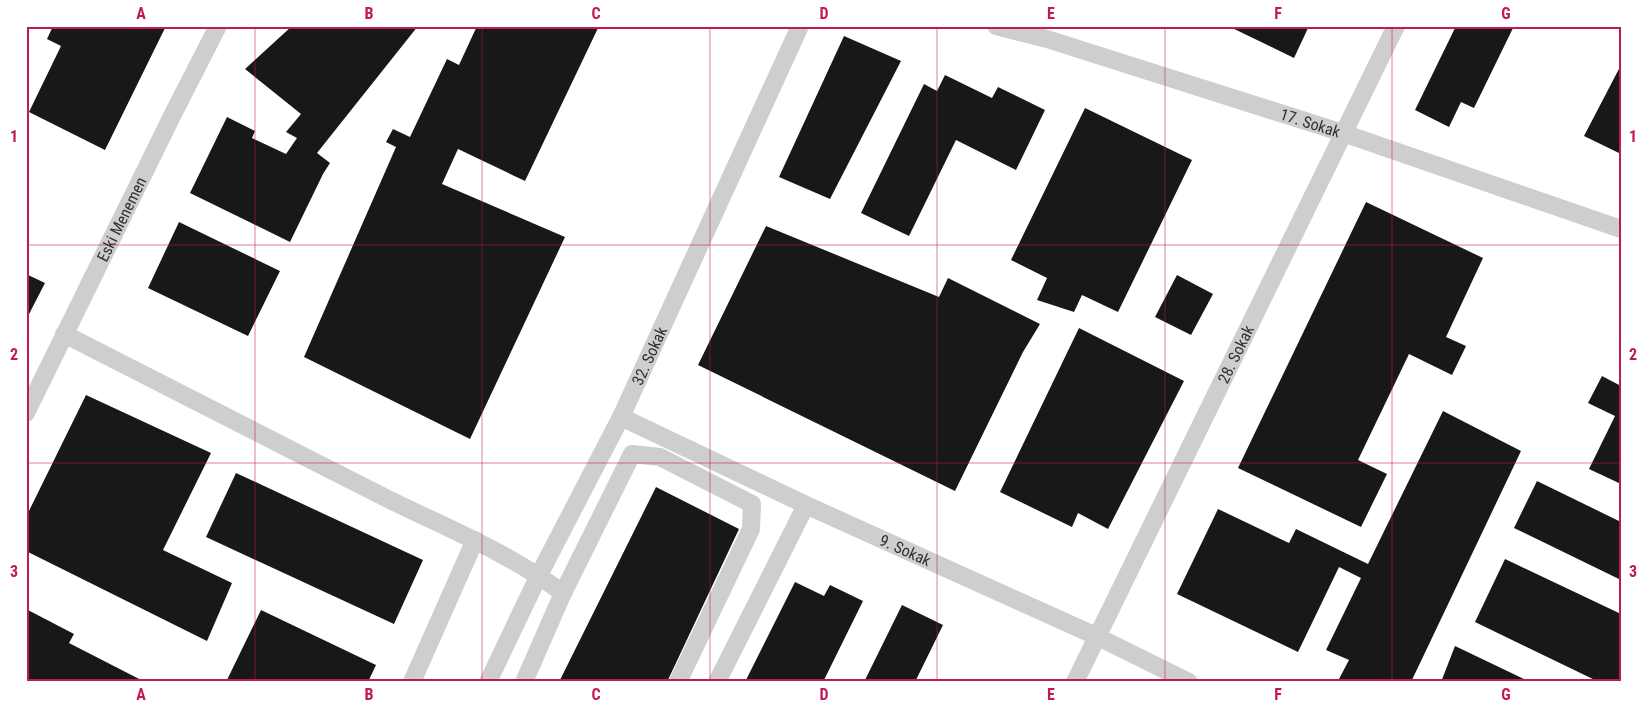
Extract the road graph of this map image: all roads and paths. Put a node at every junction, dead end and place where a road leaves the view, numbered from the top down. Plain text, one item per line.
1 (218, 26) edge
2 (800, 26) edge
3 (996, 26) edge
4 (1396, 26) edge
5 (1050, 32) edge
6 (1344, 133) junction
7 (1621, 229) edge
8 (64, 334) junction
9 (26, 414) edge
10 (621, 417) junction
11 (806, 505) junction
12 (475, 540) junction
13 (539, 575) junction
14 (563, 593) junction
15 (1096, 636) junction
16 (412, 682) edge
17 (488, 682) edge
18 (524, 682) edge
19 (678, 682) edge
20 (717, 682) edge
21 (1074, 682) edge
22 (1189, 682) edge

1 - 8 street, Eski Menemen
2 - 10 street, 32. Sokak
3 - 5 street, 17. Sokak
4 - 6 street, 28. Sokak
5 - 6 street, 17. Sokak
6 - 7 street, 17. Sokak
6 - 15 street, 28. Sokak
8 - 9 street, Eski Menemen
8 - 12 street
10 - 11 street, 9. Sokak
10 - 13 street, 32. Sokak
11 - 15 street, 9. Sokak
11 - 20 street
12 - 13 street
12 - 16 street
13 - 14 street
13 - 17 street, 32. Sokak
14 - 18 street
14 - 19 street
15 - 21 street, 28. Sokak
15 - 22 street, 9. Sokak

